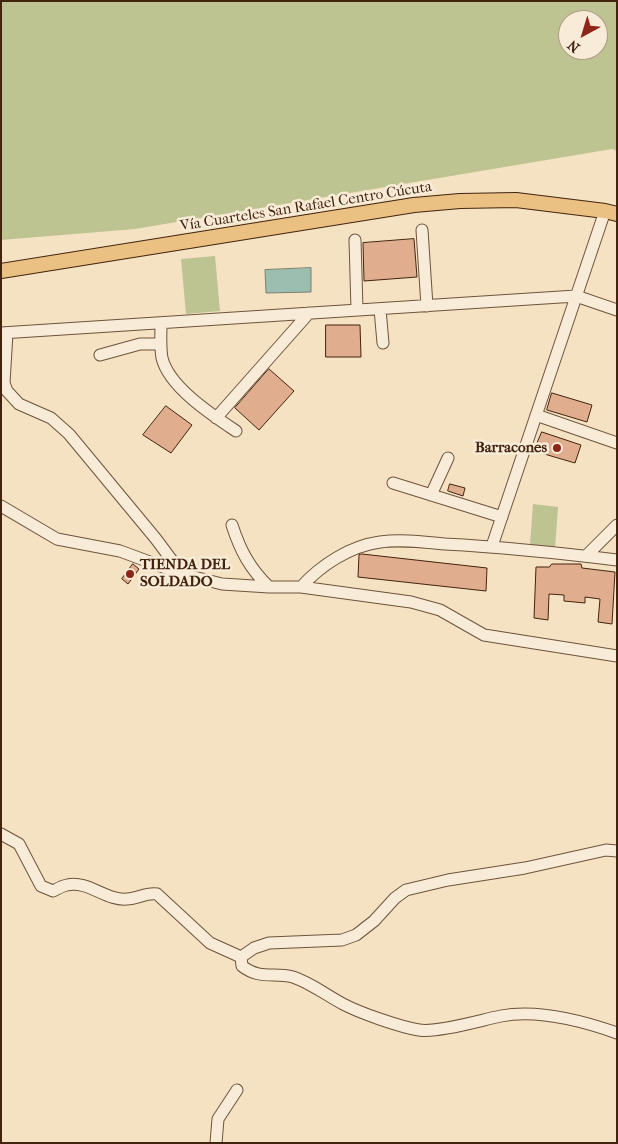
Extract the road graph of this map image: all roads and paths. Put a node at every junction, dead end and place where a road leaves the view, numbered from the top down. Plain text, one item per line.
1 (611, 212) edge
2 (422, 230) dead end
3 (355, 240) dead end
4 (1, 271) edge
5 (576, 296) junction
6 (426, 306) junction
7 (380, 309) junction
8 (357, 310) junction
9 (617, 310) edge
10 (309, 313) junction
11 (161, 323) junction
12 (4, 333) edge
13 (383, 343) dead end
14 (161, 344) junction
15 (100, 356) dead end
16 (536, 415) junction
17 (216, 418) junction
18 (236, 430) dead end
19 (617, 443) edge
20 (448, 458) dead end
21 (393, 483) dead end
22 (432, 495) junction
23 (1, 506) edge
24 (502, 516) junction
25 (232, 524) dead end
26 (617, 525) edge
27 (492, 546) junction
28 (586, 556) junction
29 (617, 560) edge
30 (182, 574) junction
31 (269, 587) junction
32 (301, 587) junction
33 (617, 656) edge
34 (1, 834) edge
35 (617, 851) edge
36 (241, 957) junction
37 (617, 1033) edge
38 (237, 1090) dead end
39 (216, 1143) edge

1 - 4 main road, Vía Cuarteles San Rafael Centro Cúcuta
1 - 5 street
2 - 6 street
3 - 8 street
5 - 6 street
5 - 9 street
5 - 16 street
6 - 7 street
7 - 8 street
7 - 13 street
8 - 10 street
10 - 11 street
10 - 17 street
11 - 12 street
11 - 14 street
12 - 30 street
14 - 15 street
14 - 17 street
16 - 19 street
16 - 24 street
17 - 18 street
20 - 22 street
21 - 22 street
22 - 24 street
23 - 30 street
24 - 27 street
25 - 31 street
26 - 28 street
27 - 28 street
27 - 32 street
28 - 29 street
30 - 31 street
31 - 32 street
32 - 33 street
34 - 36 street
35 - 36 street
36 - 37 street
38 - 39 street

